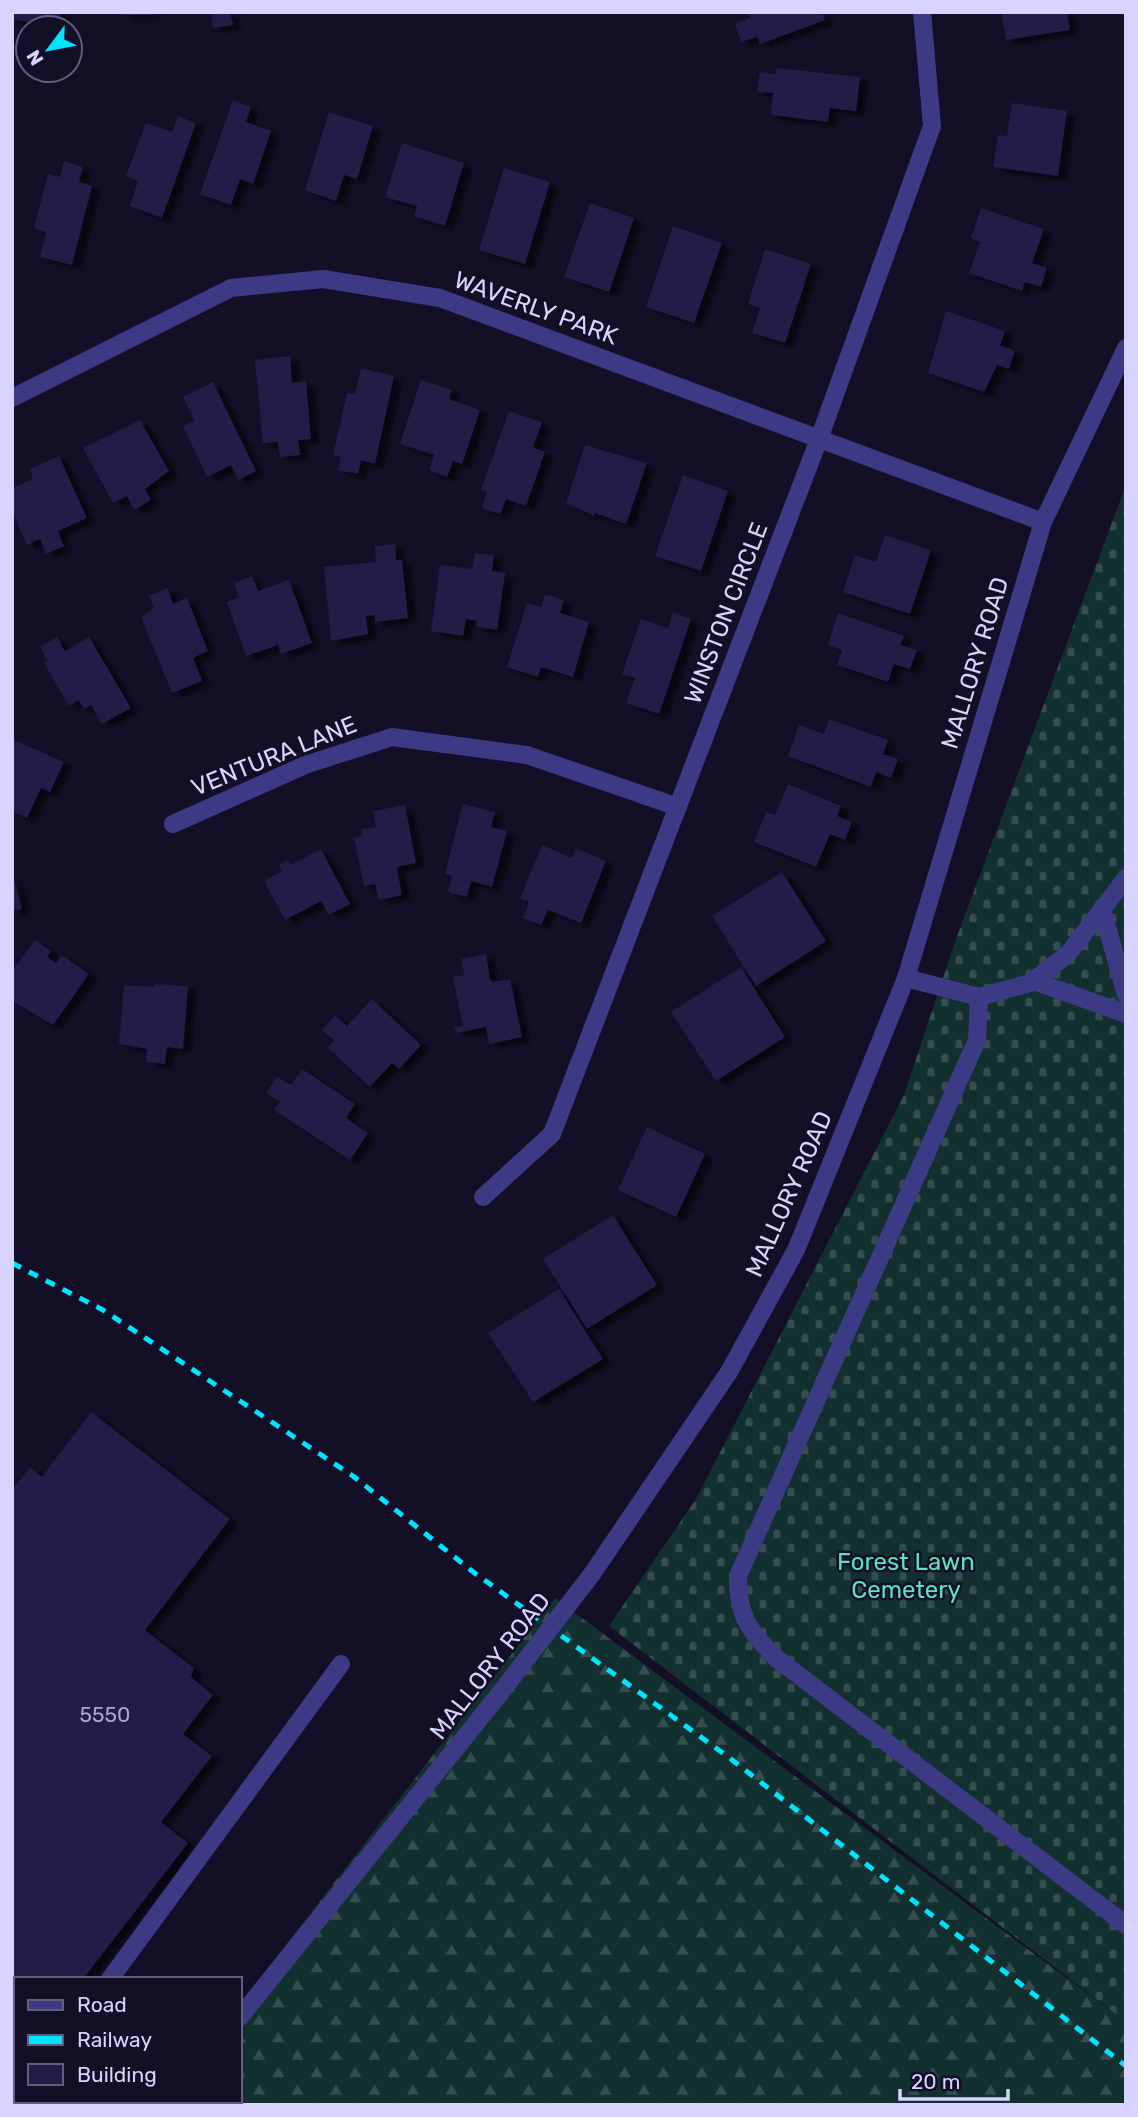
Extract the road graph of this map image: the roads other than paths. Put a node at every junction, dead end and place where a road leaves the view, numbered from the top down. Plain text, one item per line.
1 (922, 12) edge
2 (1126, 348) edge
3 (12, 398) edge
4 (819, 439) junction
5 (1043, 522) junction
6 (678, 807) junction
7 (173, 824) dead end
8 (1126, 878) edge
9 (1102, 909) junction
10 (906, 978) junction
11 (1034, 981) junction
12 (1126, 995) edge
13 (979, 997) junction
14 (1126, 1014) edge
15 (484, 1197) dead end
16 (341, 1664) dead end
17 (1126, 1924) edge
18 (111, 1977) edge
19 (242, 2015) edge

1 - 4 street, WINSTON CIRCLE
2 - 5 street, MALLORY ROAD
3 - 4 street, WAVERLY PARK
4 - 5 street, WAVERLY PARK
4 - 6 street, WINSTON CIRCLE
5 - 10 street, MALLORY ROAD
6 - 7 street, VENTURA LANE
6 - 15 street, WINSTON CIRCLE
8 - 9 street
9 - 11 street
9 - 12 street
10 - 13 street
10 - 19 street, MALLORY ROAD, bridge
11 - 13 street
11 - 14 street
13 - 17 street
16 - 18 street

